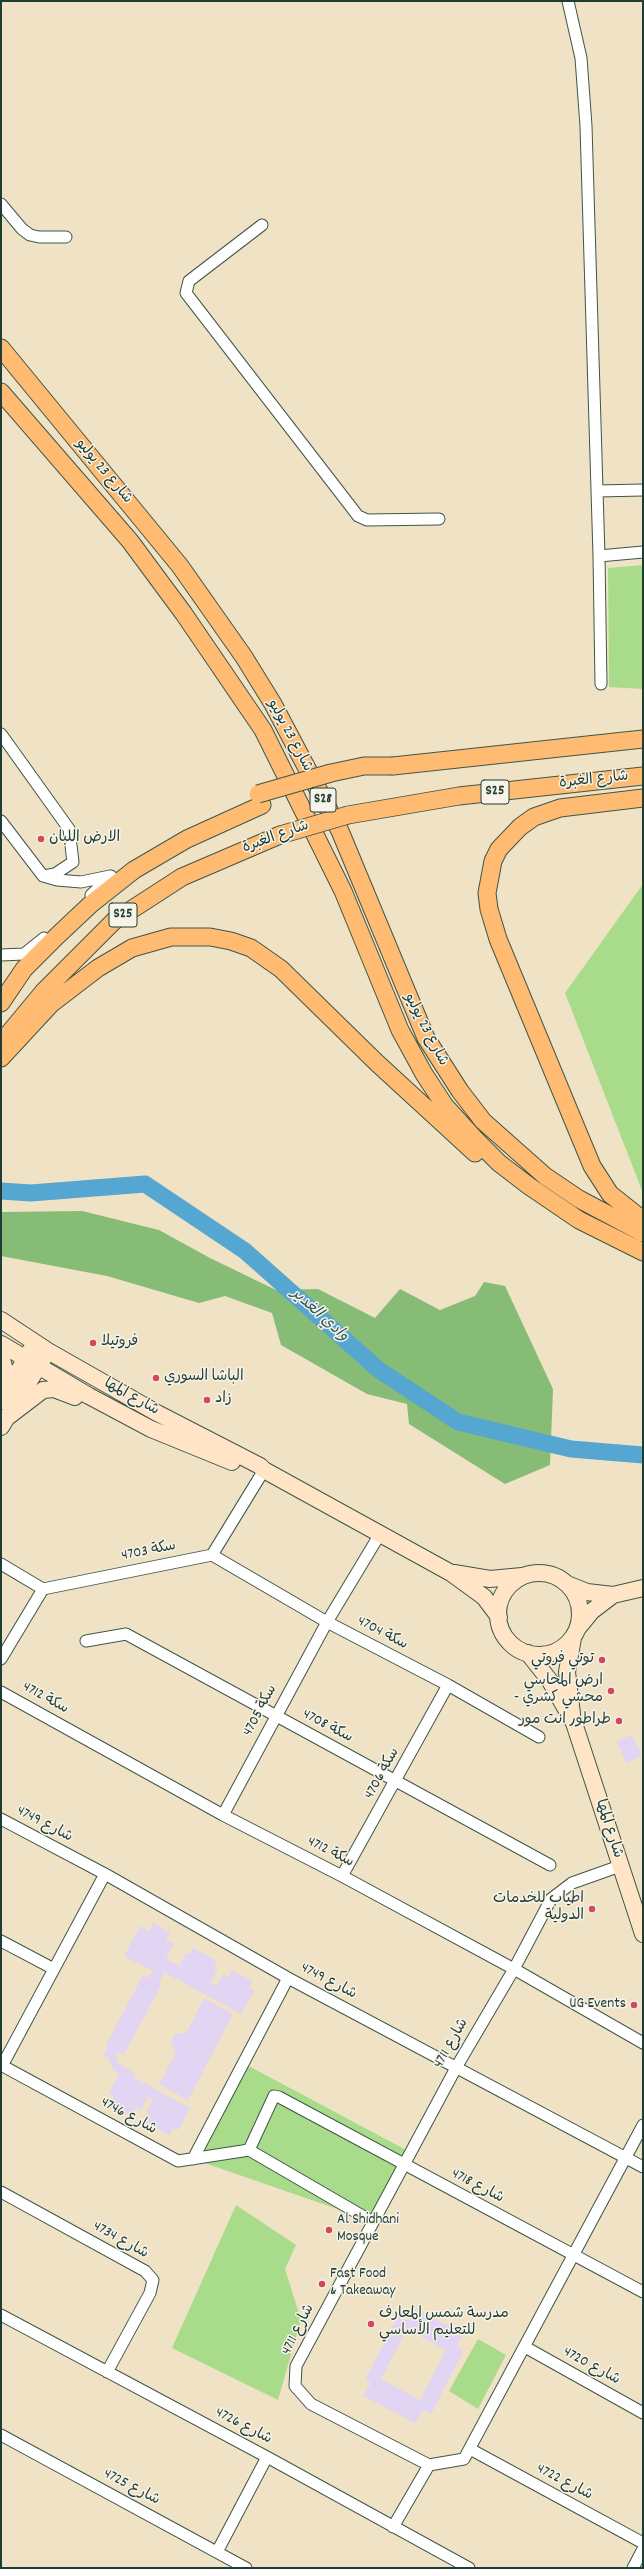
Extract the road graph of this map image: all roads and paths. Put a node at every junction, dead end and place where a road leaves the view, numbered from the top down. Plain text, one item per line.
1 (568, 1) edge
2 (1, 204) edge
3 (262, 225) dead end
4 (66, 237) dead end
5 (1, 348) edge
6 (1, 392) edge
7 (643, 490) edge
8 (597, 491) junction
9 (439, 519) dead end
10 (643, 552) edge
11 (599, 556) junction
12 (601, 684) dead end
13 (1, 734) edge
14 (643, 740) edge
15 (643, 776) edge
16 (643, 798) edge
17 (260, 800) junction
18 (1, 821) edge
19 (43, 876) junction
20 (111, 876) junction
21 (1, 955) edge
22 (1, 1003) edge
23 (1, 1043) edge
24 (1, 1058) edge
25 (643, 1220) edge
26 (601, 1232) junction
27 (643, 1233) edge
28 (643, 1252) edge
29 (1, 1320) edge
30 (1, 1344) edge
31 (41, 1347) junction
32 (1, 1356) edge
33 (32, 1363) junction
34 (89, 1396) junction
35 (3, 1398) edge
36 (5, 1422) edge
37 (264, 1470) junction
38 (380, 1534) junction
39 (212, 1555) junction
40 (1, 1564) edge
41 (451, 1573) junction
42 (523, 1576) junction
43 (567, 1584) junction
44 (643, 1588) edge
45 (43, 1589) junction
46 (613, 1596) junction
47 (499, 1617) junction
48 (327, 1622) junction
49 (575, 1633) junction
50 (86, 1641) dead end
51 (528, 1653) junction
52 (1, 1659) edge
53 (448, 1685) junction
54 (1, 1692) edge
55 (275, 1716) junction
56 (574, 1723) junction
57 (539, 1737) dead end
58 (397, 1781) junction
59 (223, 1815) junction
60 (1, 1820) edge
61 (550, 1865) dead end
62 (620, 1866) junction
63 (104, 1874) junction
64 (342, 1876) junction
65 (643, 1934) edge
66 (1, 1941) edge
67 (54, 1969) junction
68 (514, 1969) junction
69 (288, 1978) junction
70 (643, 2043) edge
71 (2, 2065) edge
72 (457, 2066) junction
73 (643, 2125) edge
74 (249, 2150) junction
75 (626, 2158) junction
76 (193, 2159) junction
77 (403, 2164) junction
78 (643, 2167) edge
79 (1, 2192) edge
80 (373, 2222) junction
81 (575, 2256) junction
82 (643, 2292) edge
83 (1, 2315) edge
84 (525, 2347) junction
85 (107, 2372) junction
86 (643, 2413) edge
87 (1, 2435) edge
88 (470, 2449) junction
89 (268, 2457) junction
90 (429, 2465) junction
91 (393, 2527) junction
92 (643, 2542) edge
93 (643, 2549) edge
94 (217, 2552) junction
95 (246, 2568) edge
96 (469, 2568) edge
97 (633, 2568) edge

1 - 8 street
2 - 4 street
3 - 9 street
5 - 27 main road, شارع 23 يوليو / S28
6 - 26 main road, شارع 23 يوليو / S28
7 - 8 street
8 - 11 street
10 - 11 street
11 - 12 street
13 - 19 street
14 - 17 main road, S25, bridge
15 - 23 main road, شارع الغبرة / S25, bridge
16 - 25 main road
17 - 20 main road
17 - 22 main road, S25
18 - 19 street
19 - 20 street
20 - 21 street
24 - 26 main road
26 - 28 main road, شارع 23 يوليو / S28
29 - 31 street, شارع المها
30 - 33 street, شارع المها
31 - 33 street
31 - 37 street, شارع المها
32 - 35 street
33 - 34 street, شارع المها
33 - 35 street
33 - 36 street
34 - 36 street
34 - 37 street, شارع المها
37 - 38 street, شارع المها
37 - 39 street
38 - 41 street, شارع المها
38 - 48 street, 4705 سكة
39 - 45 street, 4703 سكة
39 - 48 street, سكة 4704
40 - 45 street
41 - 42 street, شارع المها
41 - 47 street, شارع المها
42 - 43 street
42 - 47 street
43 - 46 street
43 - 49 street
44 - 46 street
45 - 52 street
46 - 49 street
47 - 51 street
48 - 53 street, سكة 4704
48 - 55 street, 4705 سكة
49 - 51 street
49 - 56 street, شارع المها
50 - 55 street, سكة 4708
51 - 56 street, شارع المها
53 - 57 street, سكة 4704
53 - 58 street, 4706 سكة
54 - 59 street, سكة 4712
55 - 58 street, سكة 4708
55 - 59 street, 4705 سكة
56 - 62 street, شارع المها
58 - 61 street, سكة 4708
58 - 64 street, 4706 سكة
59 - 64 street, سكة 4712
60 - 63 street, 4749 شارع
62 - 65 street, شارع المها
62 - 68 street, 4711 شارع
63 - 67 street
63 - 69 street, 4749 شارع
64 - 68 street, سكة 4712
66 - 67 street
67 - 71 street
68 - 70 street, سكة 4712
68 - 72 street, 4711 شارع
69 - 72 street, 4749 شارع
69 - 76 street
71 - 76 street, 4746 شارع
72 - 75 street, 4749 شارع
72 - 77 street, 4711 شارع
73 - 75 street
74 - 76 street, 4746 شارع
74 - 77 street, 4718 شارع
74 - 80 street
75 - 78 street, 4749 شارع
75 - 81 street
77 - 80 street, 4711 شارع
77 - 81 street, 4718 شارع
79 - 85 street, 4734 شارع
80 - 90 street, 4711 شارع
81 - 82 street, 4718 شارع
81 - 84 street
83 - 85 street, 4726 شارع
84 - 86 street, 4720 شارع
84 - 88 street
85 - 89 street, 4726 شارع
87 - 94 street, 4725 شارع
88 - 90 street
88 - 92 street, شارع 4722
89 - 91 street, 4726 شارع
89 - 94 street
90 - 91 street
91 - 96 street, 4726 شارع
93 - 97 street
94 - 95 street, 4725 شارع

